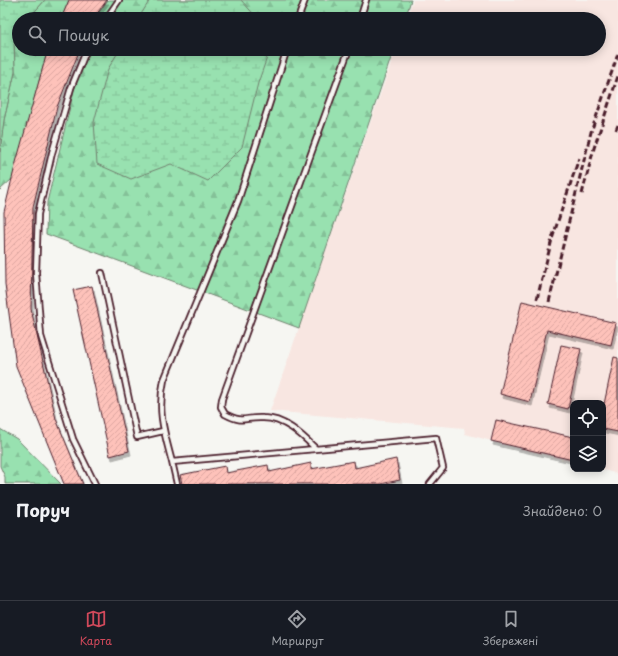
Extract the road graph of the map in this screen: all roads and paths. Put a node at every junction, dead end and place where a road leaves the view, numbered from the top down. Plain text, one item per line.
1 (119, 0) edge
2 (305, 0) edge
3 (366, 0) edge
4 (111, 12) edge
5 (301, 12) edge
6 (362, 12) edge
7 (84, 56) edge
8 (285, 56) edge
9 (346, 56) edge
10 (102, 273) dead end
11 (164, 431) junction
12 (315, 448) junction
13 (172, 462) junction
14 (95, 484) edge
15 (177, 484) edge
16 (430, 484) edge

1 - 4 lane
2 - 5 lane
3 - 6 lane
7 - 14 lane
8 - 11 lane
9 - 12 lane
10 - 11 lane
11 - 13 lane
12 - 13 lane
12 - 16 lane
13 - 15 lane

